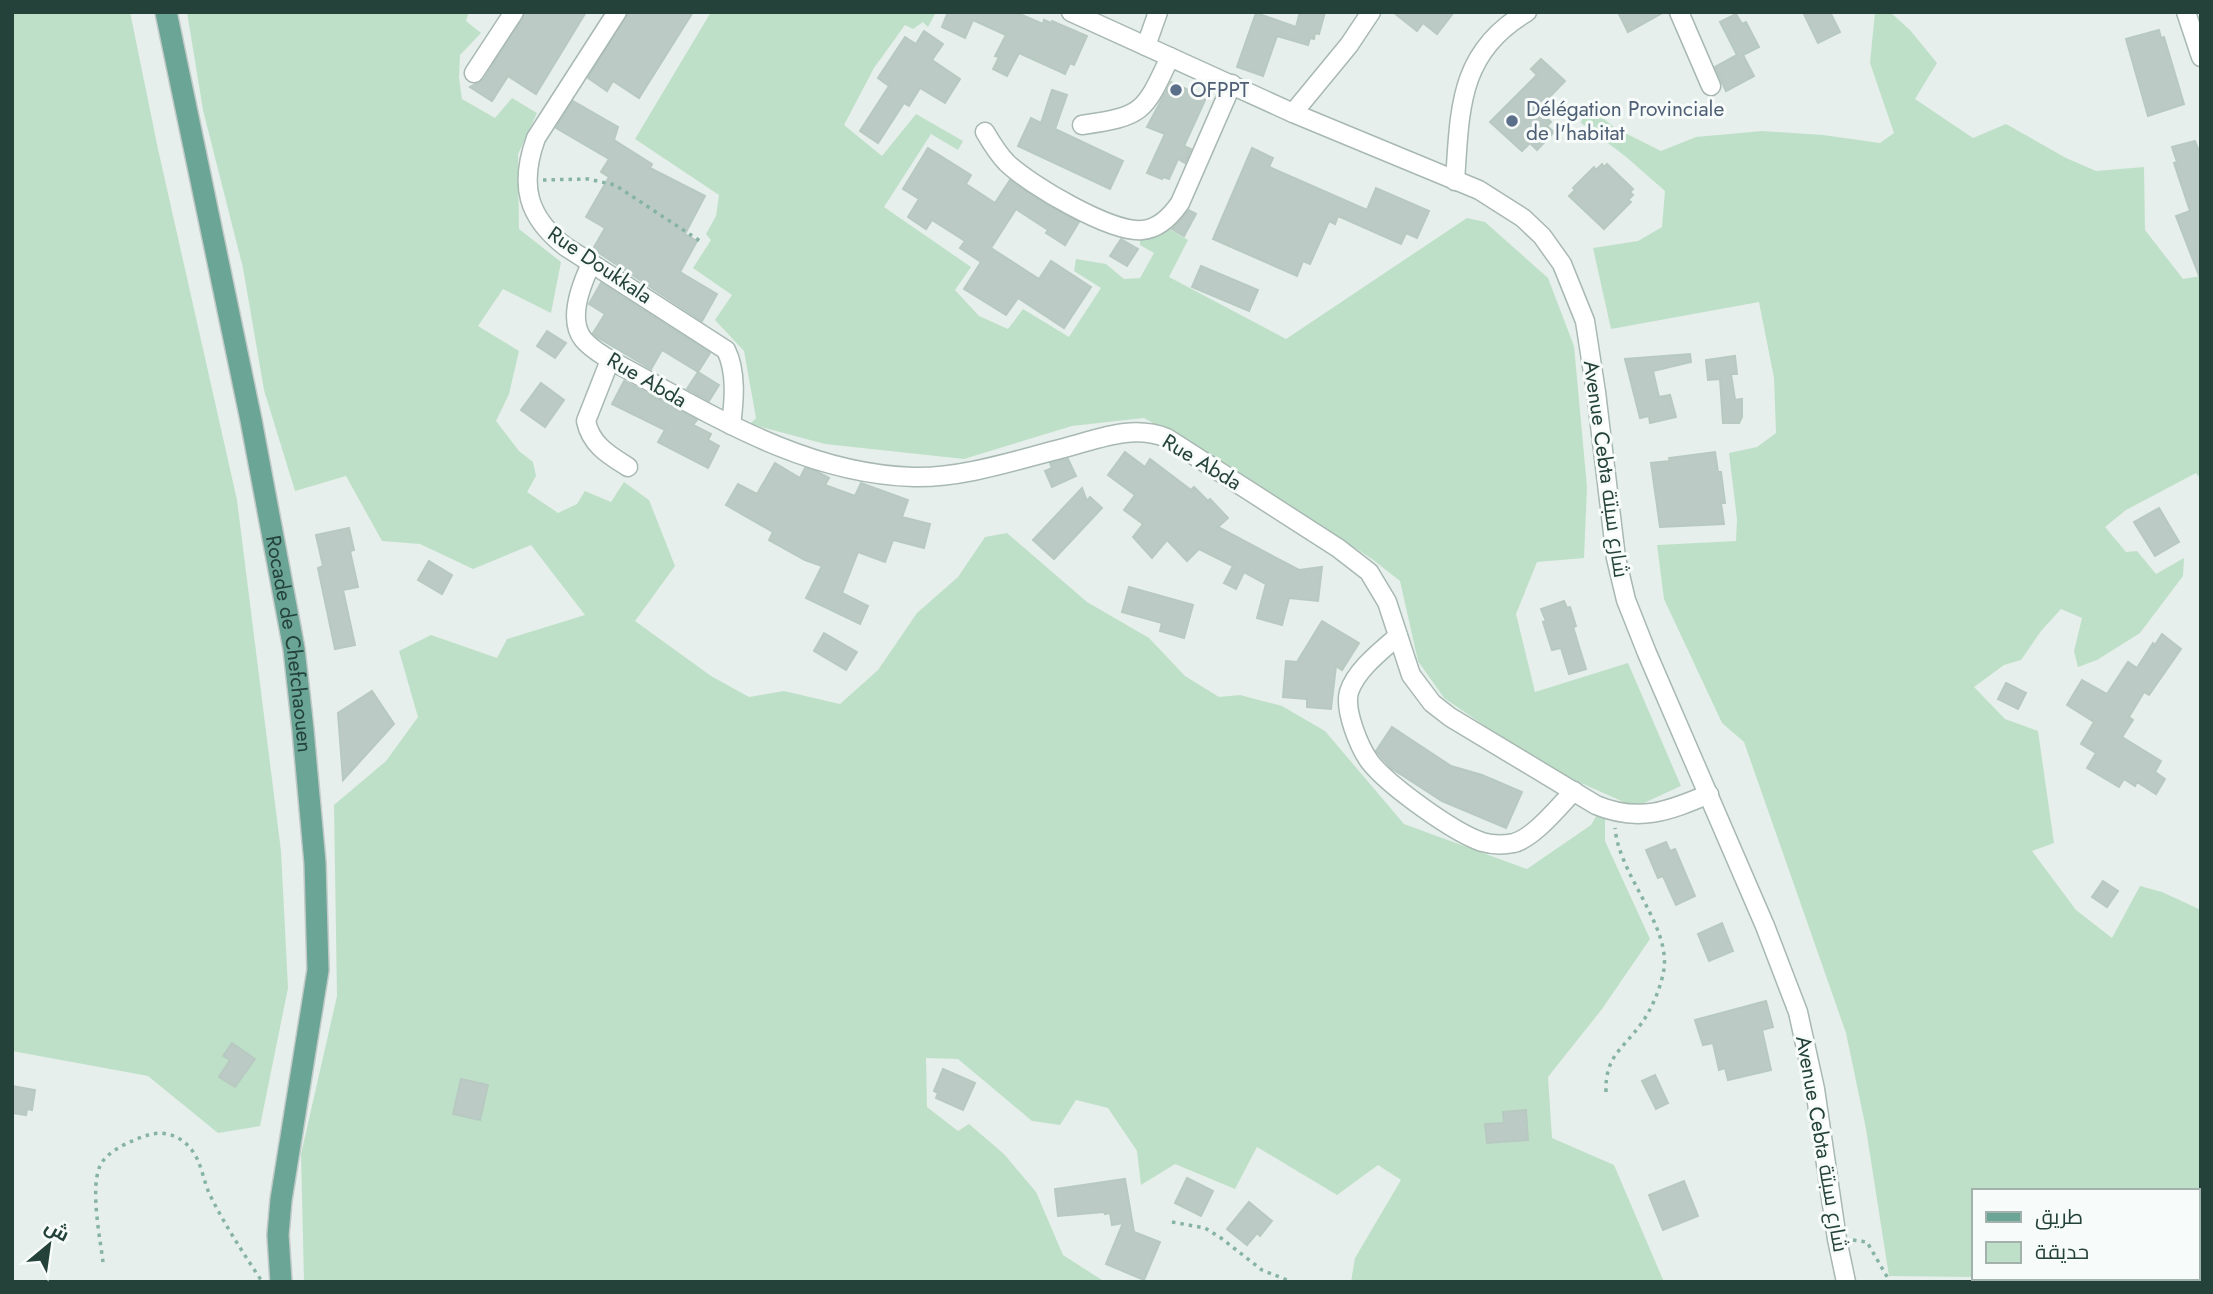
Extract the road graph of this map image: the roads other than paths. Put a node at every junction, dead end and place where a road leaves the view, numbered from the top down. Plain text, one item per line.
1 (166, 12) edge
2 (514, 12) edge
3 (617, 12) edge
4 (1071, 12) edge
5 (1371, 12) edge
6 (1527, 12) edge
7 (1679, 12) edge
8 (2186, 12) edge
9 (1158, 13) edge
10 (1146, 46) junction
11 (1170, 57) junction
12 (2201, 57) edge
13 (474, 73) dead end
14 (1232, 84) junction
15 (1711, 86) dead end
16 (1293, 113) junction
17 (1082, 125) dead end
18 (985, 132) dead end
19 (1455, 181) junction
20 (591, 264) junction
21 (610, 360) junction
22 (731, 425) junction
23 (628, 467) dead end
24 (1398, 636) junction
25 (1574, 791) junction
26 (1709, 794) junction
27 (281, 1282) edge
28 (1846, 1282) edge

1 - 27 main road, Rocade de Chefchaouen
2 - 13 street
3 - 20 street, Rue Doukkala
4 - 10 street, Avenue Cebta شارع سبتة
5 - 16 street
6 - 19 street
7 - 15 street
8 - 12 street
9 - 10 street
10 - 11 street, Avenue Cebta شارع سبتة
11 - 14 street, Avenue Cebta شارع سبتة
11 - 17 street
14 - 16 street, Avenue Cebta شارع سبتة
14 - 18 street
16 - 19 street, Avenue Cebta شارع سبتة
19 - 26 street, Avenue Cebta شارع سبتة
20 - 21 street, Rue Abda
20 - 22 street, Rue Doukkala
21 - 22 street, Rue Abda
21 - 23 street
22 - 24 street, Rue Abda
24 - 25 street, Rue Abda
24 - 25 street
25 - 26 street, Rue Abda
26 - 28 street, Avenue Cebta شارع سبتة

